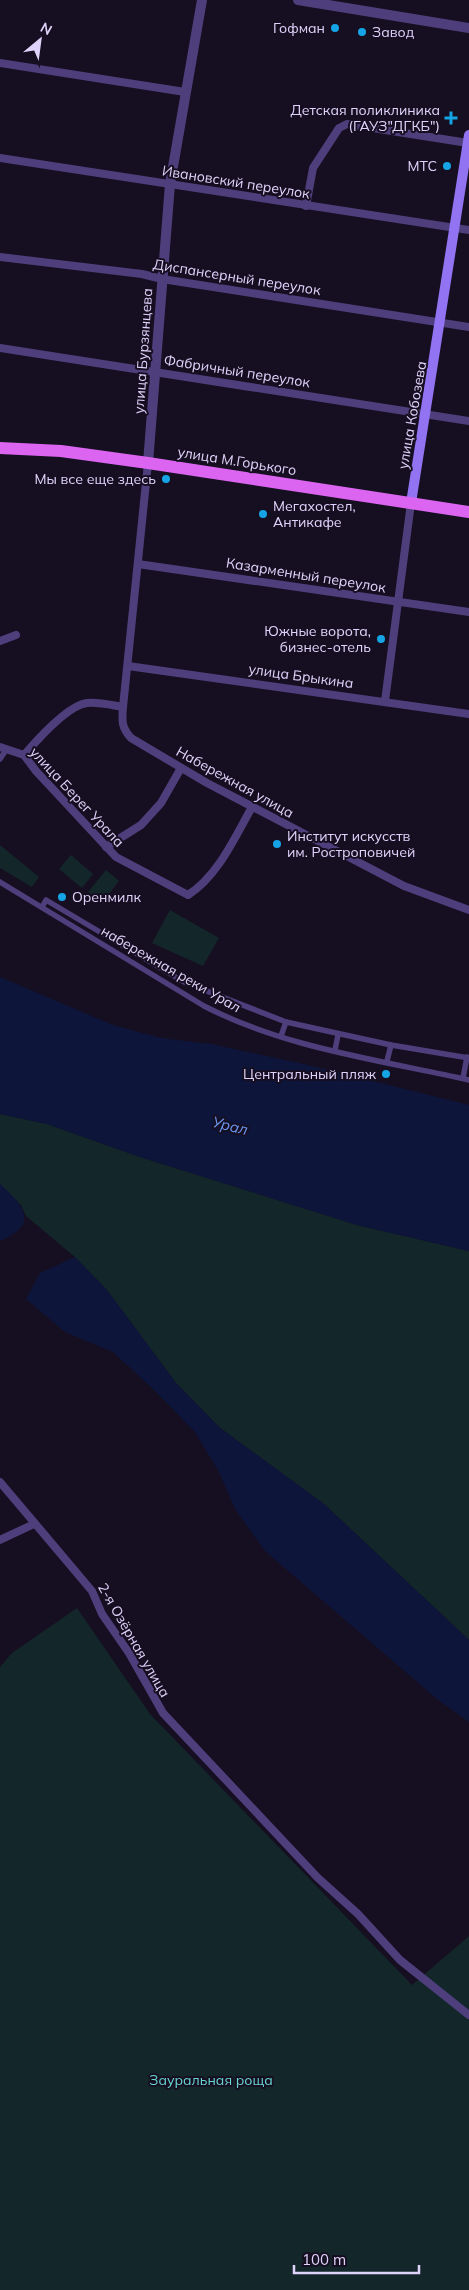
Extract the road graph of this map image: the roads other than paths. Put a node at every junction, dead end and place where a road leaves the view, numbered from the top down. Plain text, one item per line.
1 (202, 0) edge
2 (298, 0) edge
3 (469, 28) edge
4 (0, 63) edge
5 (185, 92) junction
6 (468, 139) edge
7 (0, 158) edge
8 (170, 184) junction
9 (306, 206) junction
10 (455, 228) junction
11 (469, 230) edge
12 (0, 257) edge
13 (162, 279) junction
14 (441, 322) junction
15 (469, 327) edge
16 (0, 348) edge
17 (154, 371) junction
18 (426, 414) junction
19 (469, 420) edge
20 (0, 448) edge
21 (148, 463) junction
22 (411, 503) junction
23 (469, 512) edge
24 (138, 564) junction
25 (399, 602) junction
26 (469, 612) edge
27 (16, 635) dead end
28 (0, 641) edge
29 (128, 666) junction
30 (384, 701) junction
31 (122, 706) junction
32 (469, 714) edge
33 (3, 749) edge
34 (24, 754) junction
35 (0, 759) edge
36 (181, 768) junction
37 (252, 807) junction
38 (106, 847) junction
39 (0, 882) edge
40 (42, 907) junction
41 (469, 910) edge
42 (286, 1022) junction
43 (338, 1035) junction
44 (281, 1036) junction
45 (391, 1045) junction
46 (335, 1050) junction
47 (468, 1058) edge
48 (387, 1062) junction
49 (466, 1079) edge
50 (0, 1482) edge
51 (34, 1524) junction
52 (0, 1540) edge
53 (469, 2015) edge

1 - 5 street, улица Бурзянцева
2 - 3 street
4 - 5 street
5 - 8 street, улица Бурзянцева
6 - 9 street
6 - 10 main road, улица Кобозева
7 - 8 street, Ивановский переулок
8 - 9 street, Ивановский переулок
8 - 13 street, улица Бурзянцева
9 - 10 street, Ивановский переулок
10 - 11 street, Ивановский переулок
10 - 14 main road, улица Кобозева
12 - 13 street, Диспансерный переулок
13 - 14 street, Диспансерный переулок
13 - 17 street, улица Бурзянцева
14 - 15 street, Диспансерный переулок
14 - 18 main road, улица Кобозева
16 - 17 street, Фабричный переулок
17 - 18 street, Фабричный переулок
17 - 21 street, улица Бурзянцева
18 - 19 street, Фабричный переулок
18 - 22 main road, улица Кобозева
20 - 21 main road, улица М.Горького
21 - 22 main road, улица М.Горького
21 - 24 street, улица Бурзянцева
22 - 23 main road, улица М.Горького
22 - 25 street, улица Кобозева
24 - 25 street, Казарменный переулок
24 - 29 street, улица Бурзянцева
25 - 26 street, Казарменный переулок
25 - 30 street, улица Кобозева
27 - 28 street
29 - 30 street, улица Брыкина
29 - 31 street, улица Бурзянцева
30 - 32 street, улица Брыкина
31 - 34 street
31 - 36 street, Набережная улица
33 - 34 street, улица Берег Урала
33 - 35 street
34 - 38 street, улица Берег Урала
36 - 37 street, Набережная улица
36 - 38 street
37 - 38 street, улица Берег Урала
37 - 41 street, Набережная улица
39 - 40 street, набережная реки Урал
40 - 42 street, набережная реки Урал
40 - 44 street, набережная реки Урал
42 - 43 street, набережная реки Урал
42 - 44 street
43 - 45 street, набережная реки Урал
43 - 46 street
44 - 46 street, набережная реки Урал
45 - 47 street, набережная реки Урал
45 - 48 street
46 - 48 street, набережная реки Урал
47 - 49 street
48 - 49 street, набережная реки Урал
50 - 51 street, 2-я Озёрная улица
51 - 52 street
51 - 53 street, 2-я Озёрная улица

